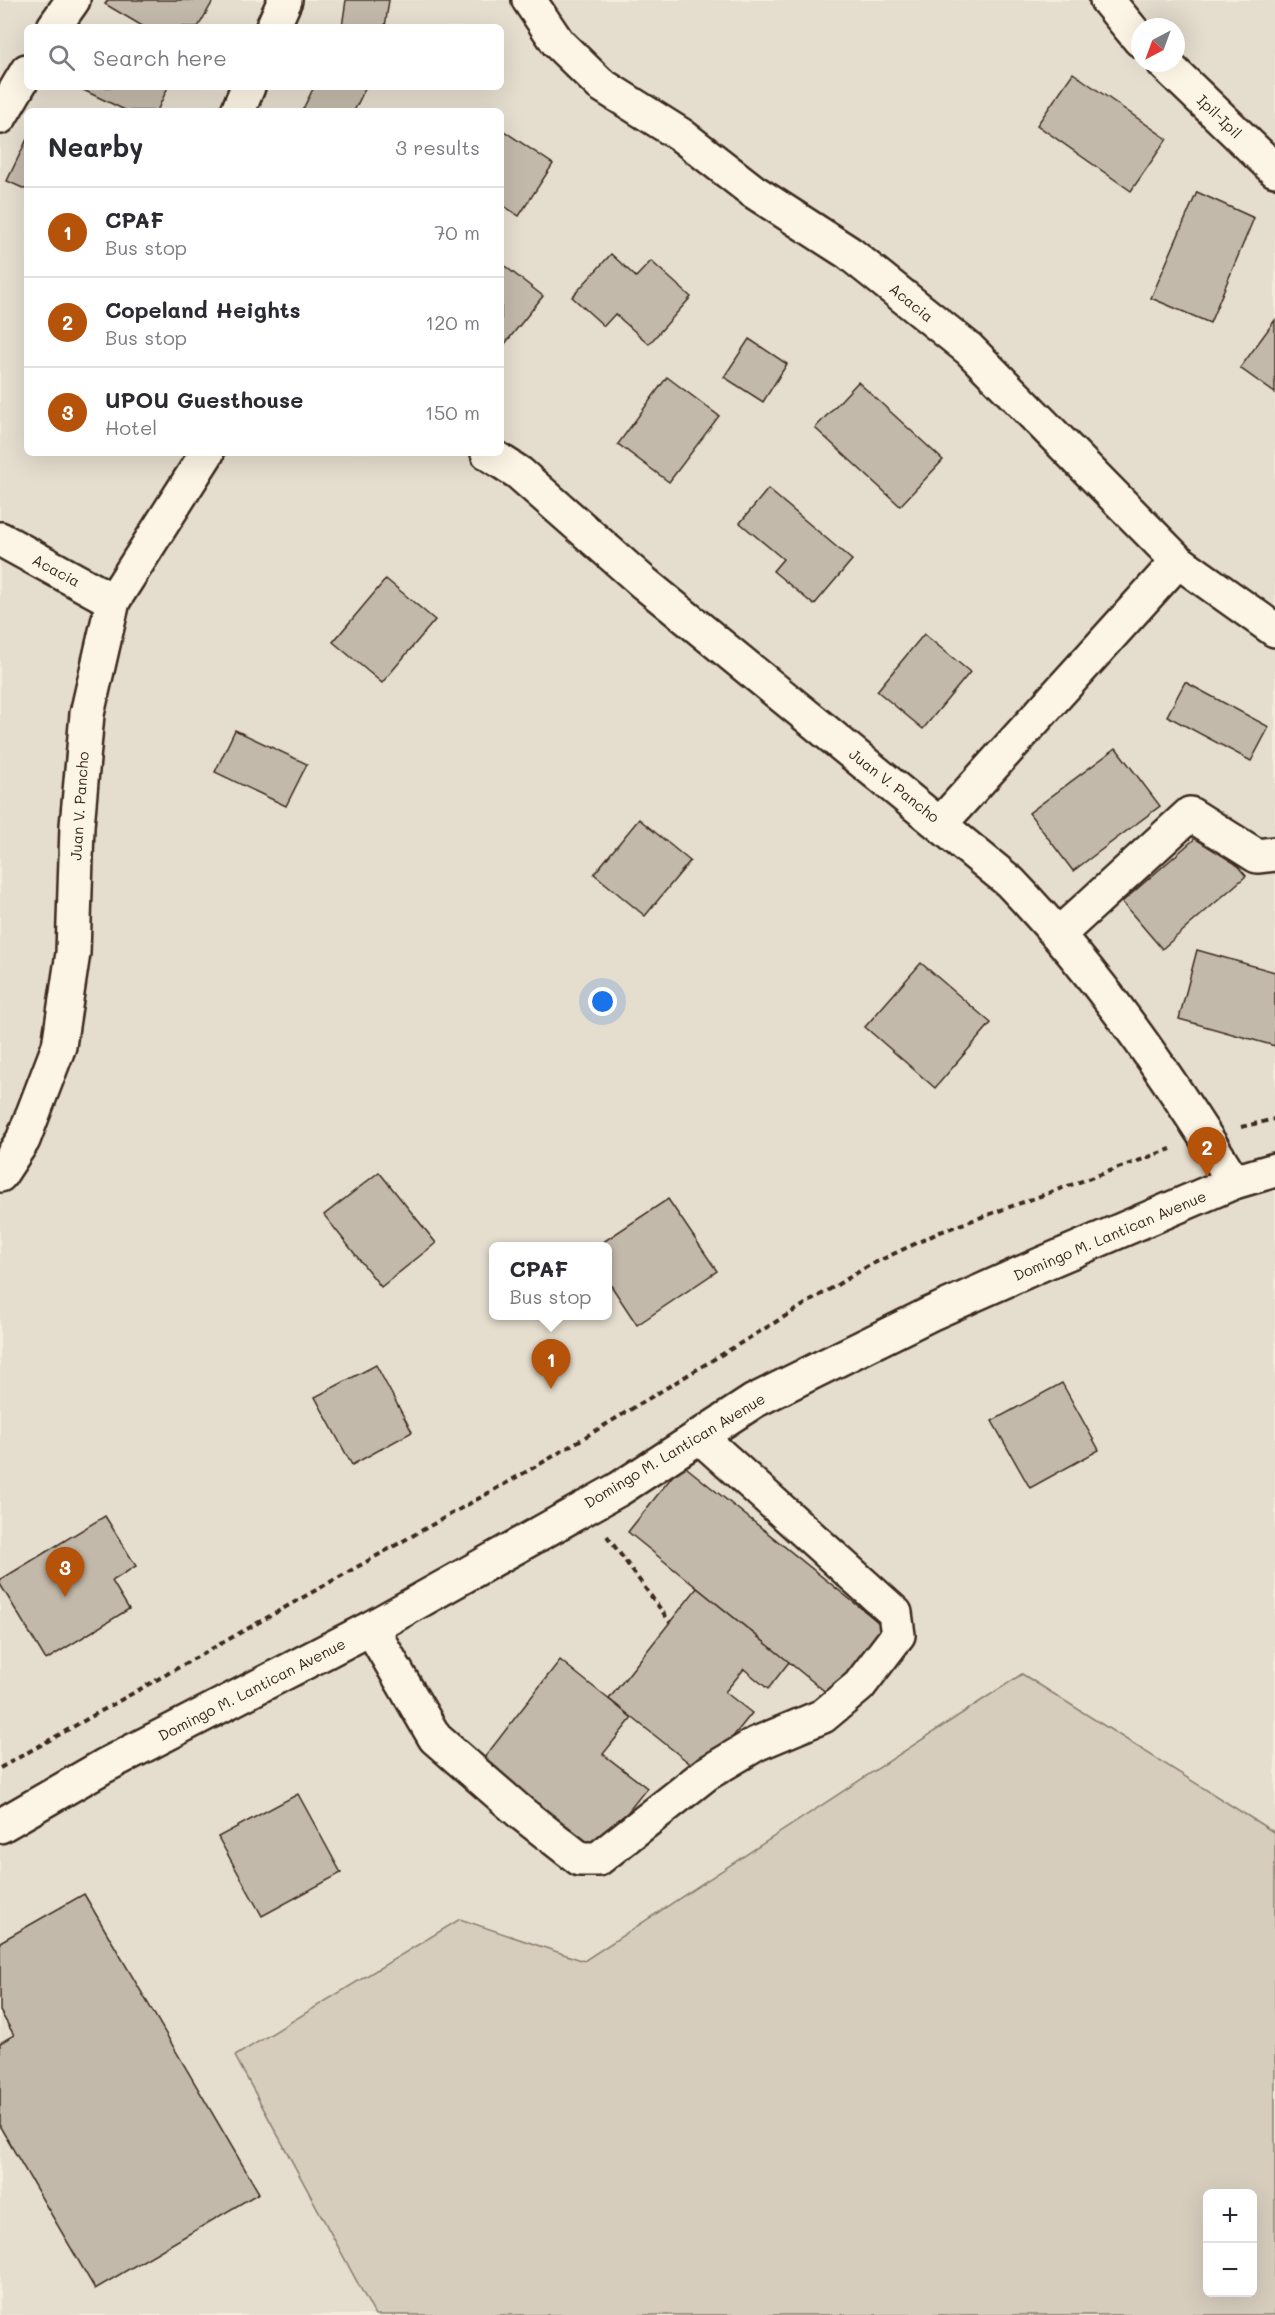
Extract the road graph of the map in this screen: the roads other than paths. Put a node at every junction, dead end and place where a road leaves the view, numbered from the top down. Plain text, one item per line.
1 (74, 0) edge
2 (285, 0) edge
3 (529, 0) edge
4 (1107, 0) edge
5 (56, 24) edge
6 (274, 24) edge
7 (1131, 29) edge
8 (1173, 72) edge
9 (24, 76) edge
10 (247, 90) edge
11 (239, 108) edge
12 (0, 117) edge
13 (1275, 170) edge
14 (205, 456) edge
15 (493, 456) edge
16 (0, 539) edge
17 (1178, 561) junction
18 (113, 602) junction
19 (1275, 630) edge
20 (941, 823) junction
21 (1275, 854) edge
22 (1059, 934) junction
23 (1275, 1170) edge
24 (0, 1175) edge
25 (1234, 1182) junction
26 (699, 1436) junction
27 (371, 1628) junction
28 (0, 1826) edge

1 - 5 street
2 - 6 street
3 - 17 street, Acacia
4 - 7 street
8 - 13 street, Ipil-Ipil
9 - 12 street
10 - 11 street
14 - 18 street, Juan V. Pancho
15 - 20 street, Juan V. Pancho
16 - 18 street, Acacia
17 - 19 street, Acacia
17 - 20 street
18 - 24 street, Juan V. Pancho
20 - 22 street, Juan V. Pancho
21 - 22 street
22 - 25 street, Juan V. Pancho
23 - 25 street, Domingo M. Lantican Avenue
25 - 26 street, Domingo M. Lantican Avenue
26 - 27 street, Domingo M. Lantican Avenue
26 - 27 street
27 - 28 street, Domingo M. Lantican Avenue

